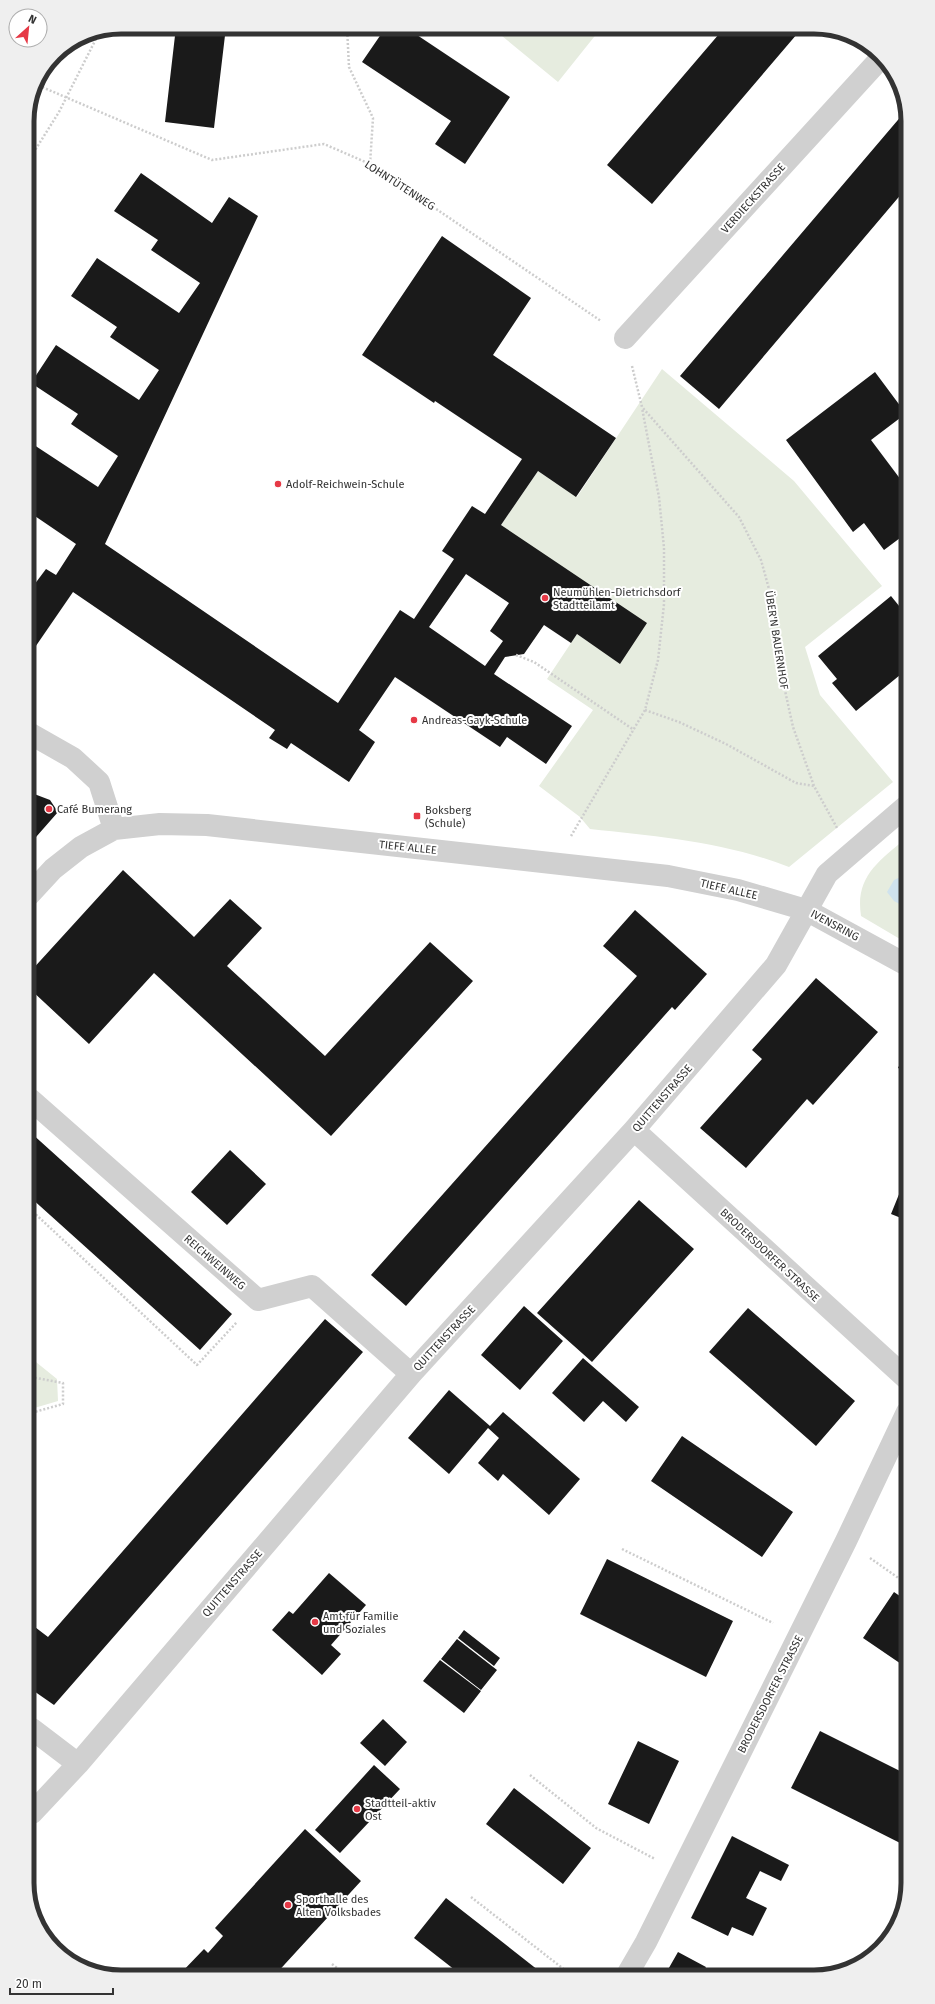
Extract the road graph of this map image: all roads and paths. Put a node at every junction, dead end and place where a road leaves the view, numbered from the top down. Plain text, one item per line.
1 (347, 34) edge
2 (97, 38) edge
3 (877, 62) edge
4 (41, 87) edge
5 (66, 98) junction
6 (34, 151) edge
7 (370, 164) junction
8 (625, 338) junction
9 (642, 407) junction
10 (516, 655) dead end
11 (645, 710) junction
12 (634, 730) junction
13 (34, 736) edge
14 (814, 786) junction
15 (901, 810) edge
16 (114, 829) junction
17 (850, 853) junction
18 (555, 863) junction
19 (34, 890) edge
20 (806, 910) junction
21 (901, 962) edge
22 (34, 1103) edge
23 (634, 1130) junction
24 (34, 1213) edge
25 (258, 1300) junction
26 (411, 1374) junction
27 (901, 1374) edge
28 (34, 1378) edge
29 (34, 1412) edge
30 (901, 1425) edge
31 (846, 1541) junction
32 (622, 1549) dead end
33 (901, 1580) edge
34 (799, 1635) junction
35 (34, 1731) edge
36 (78, 1764) junction
37 (530, 1775) dead end
38 (34, 1811) edge
39 (680, 1873) junction
40 (471, 1898) dead end
41 (332, 1964) dead end
42 (340, 1970) edge
43 (565, 1970) edge
44 (630, 1970) edge

1 - 7 path
2 - 5 path
3 - 8 street, VERDIECKSTRASSE
4 - 5 path, LOHNTÜTENWEG
5 - 6 path
5 - 7 path, LOHNTÜTENWEG
7 - 8 path, LOHNTÜTENWEG
8 - 9 path, ÜBER'N BAUERNHOF
9 - 11 path
9 - 14 path, ÜBER'N BAUERNHOF
10 - 12 path
11 - 12 path
11 - 14 path
12 - 18 path
13 - 16 street
14 - 17 path, ÜBER'N BAUERNHOF
15 - 17 street, IVENSRING
16 - 18 street, TIEFE ALLEE
16 - 19 street, TIEFE ALLEE
17 - 20 street, IVENSRING
18 - 20 street, TIEFE ALLEE
20 - 21 street, IVENSRING
20 - 23 street, QUITTENSTRASSE
22 - 25 street, REICHWEINWEG
23 - 26 street, QUITTENSTRASSE
23 - 27 street, BRODERSDORFER STRASSE
24 - 25 path
25 - 26 street
26 - 36 street, QUITTENSTRASSE
28 - 29 path
30 - 31 street, BRODERSDORFER STRASSE
31 - 33 path
31 - 34 street, BRODERSDORFER STRASSE
32 - 34 path
34 - 39 street, BRODERSDORFER STRASSE
35 - 36 street
36 - 38 street, QUITTENSTRASSE
37 - 39 path
39 - 44 street, BRODERSDORFER STRASSE
40 - 43 path
41 - 42 path

